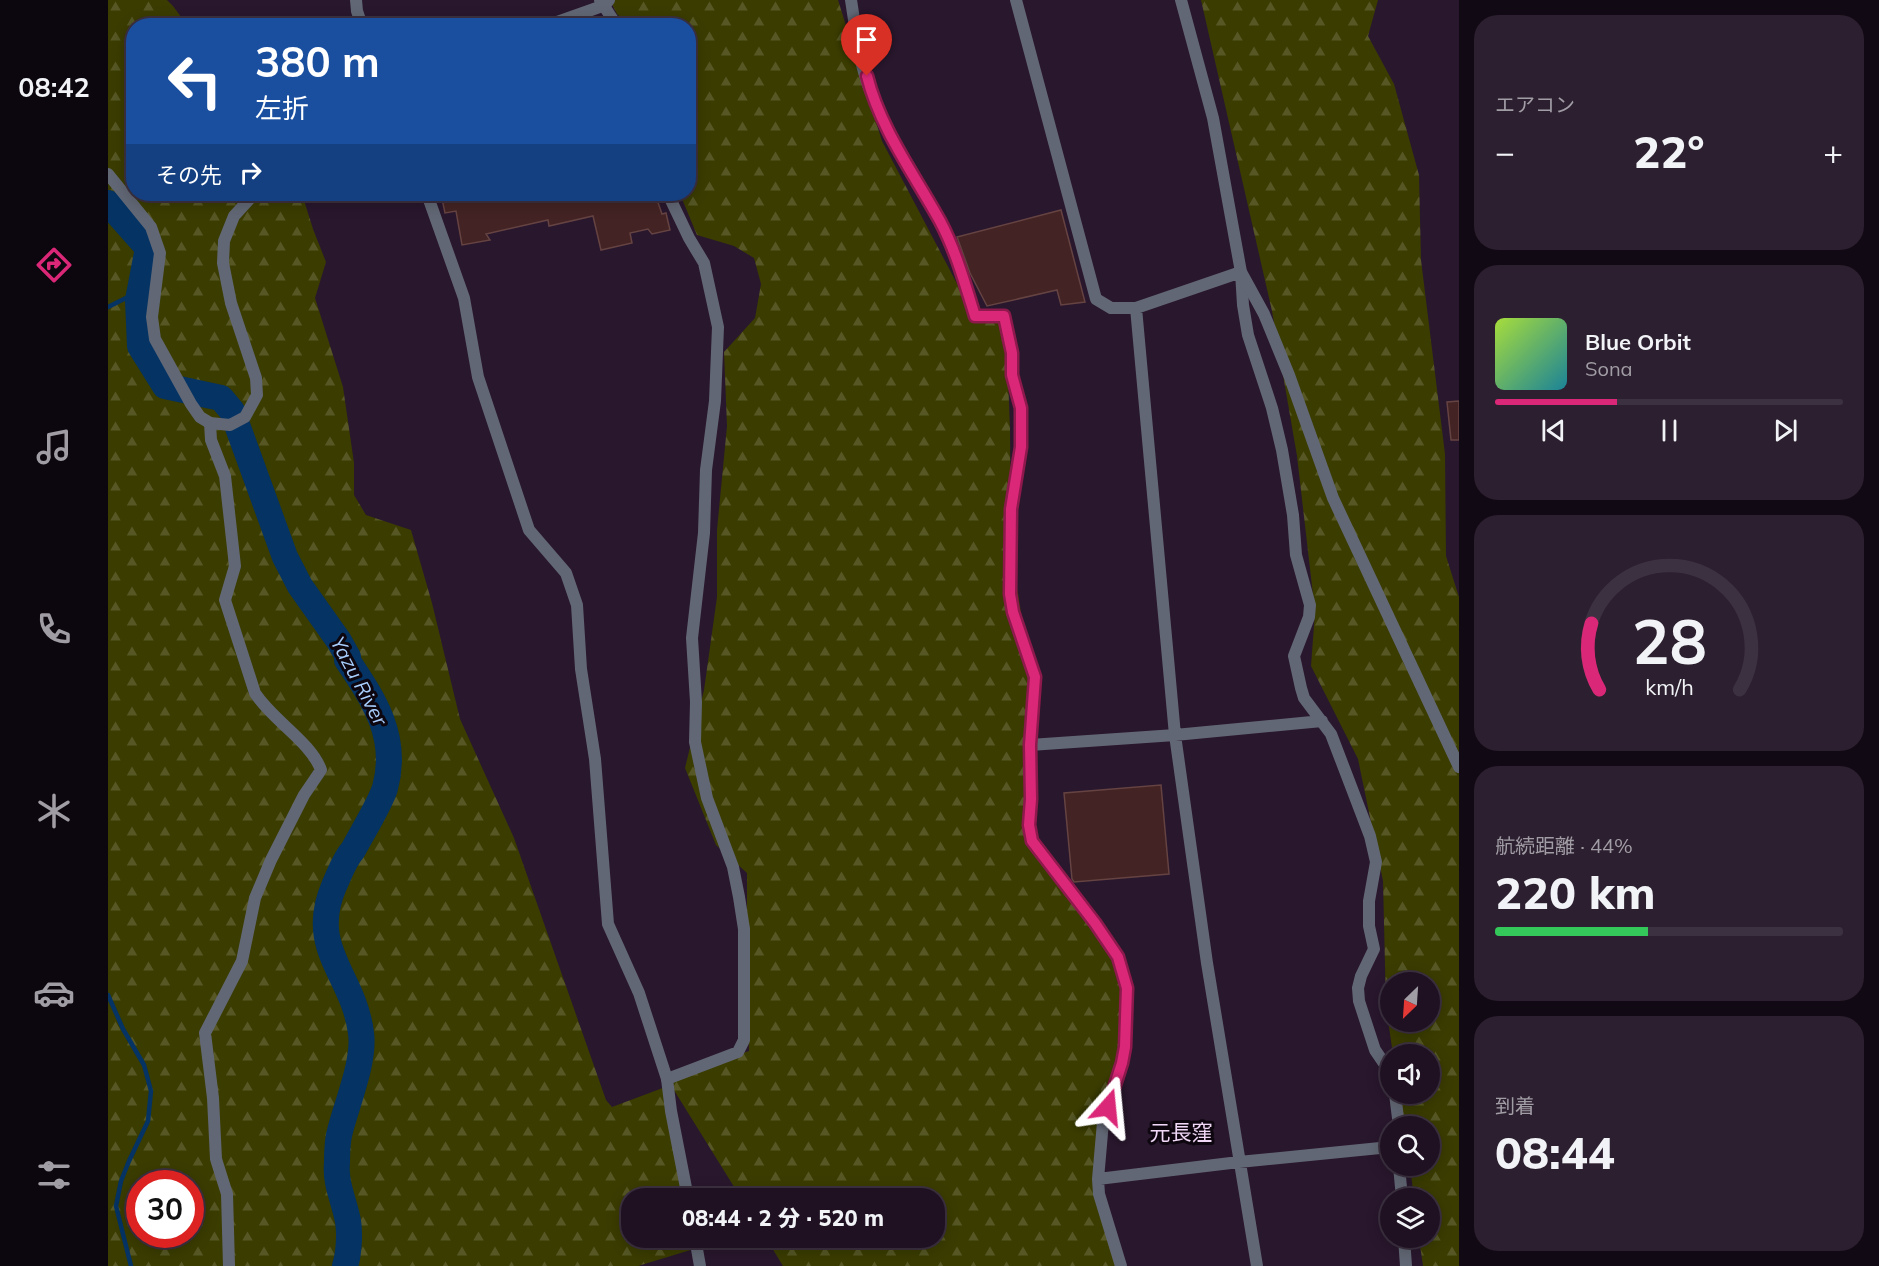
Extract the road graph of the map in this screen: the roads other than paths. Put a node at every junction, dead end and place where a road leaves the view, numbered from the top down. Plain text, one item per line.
1 (356, 0) edge
2 (851, 0) edge
3 (1016, 0) edge
4 (1181, 0) edge
5 (605, 2) edge
6 (359, 18) edge
7 (566, 18) edge
8 (613, 18) edge
9 (108, 174) edge
10 (126, 196) edge
11 (130, 201) edge
12 (248, 201) edge
13 (429, 201) edge
14 (671, 201) edge
15 (1241, 272) junction
16 (1136, 308) junction
17 (210, 423) junction
18 (1322, 721) junction
19 (1175, 735) junction
20 (1030, 745) junction
21 (1459, 767) edge
22 (1380, 1057) edge
23 (667, 1079) junction
24 (1380, 1148) edge
25 (1239, 1162) junction
26 (1098, 1179) junction
27 (686, 1188) edge
28 (697, 1248) edge
29 (1405, 1248) edge
30 (229, 1266) edge
31 (700, 1266) edge
32 (1121, 1266) edge
33 (1257, 1266) edge
34 (1406, 1266) edge

1 - 6 street
2 - 20 street
3 - 16 street
4 - 15 street
5 - 7 street
5 - 8 street
9 - 10 street
11 - 17 street
12 - 17 street
13 - 23 street
14 - 23 street
15 - 16 street
15 - 18 street
15 - 21 street
16 - 19 street
17 - 30 street
18 - 19 street
18 - 22 street
19 - 20 street
19 - 25 street
20 - 26 street
23 - 27 street
24 - 25 street
25 - 26 street
25 - 33 street
26 - 32 street
28 - 31 street
29 - 34 street

